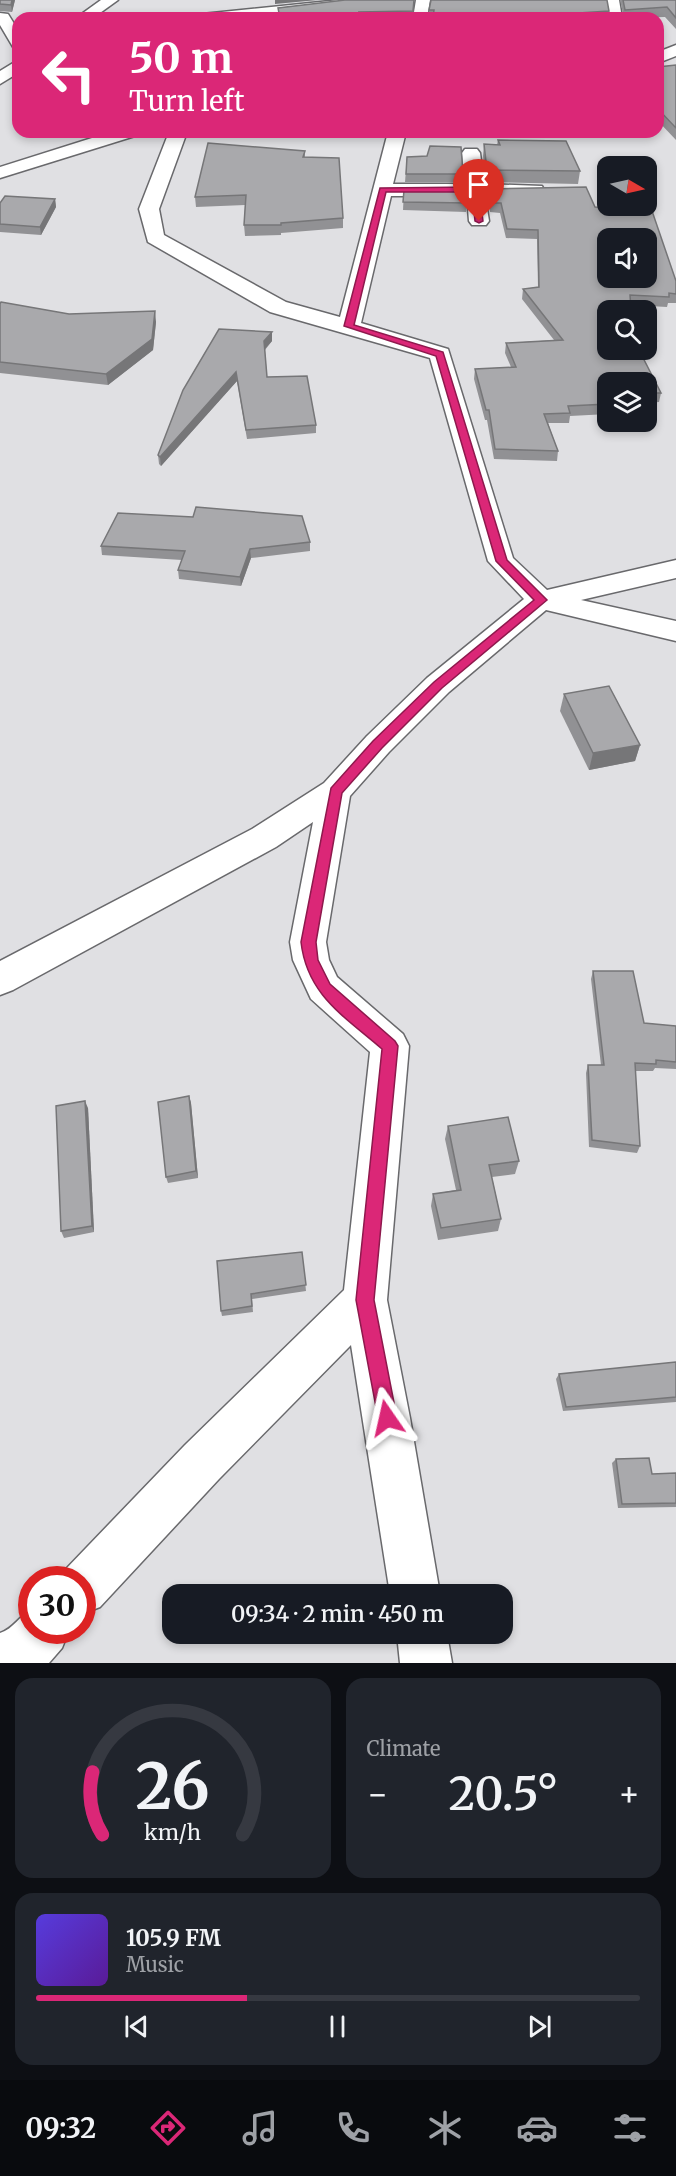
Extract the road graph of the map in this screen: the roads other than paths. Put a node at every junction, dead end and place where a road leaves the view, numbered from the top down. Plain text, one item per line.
1 (111, 0) edge
2 (243, 0) edge
3 (370, 0) edge
4 (92, 12) edge
5 (234, 12) edge
6 (281, 12) edge
7 (0, 17) edge
8 (12, 34) edge
9 (12, 70) edge
10 (0, 79) edge
11 (109, 138) edge
12 (176, 138) edge
13 (396, 138) edge
14 (471, 153) dead end
15 (0, 173) edge
16 (383, 190) junction
17 (475, 190) junction
18 (555, 190) edge
19 (479, 221) dead end
20 (349, 326) junction
21 (676, 569) edge
22 (541, 600) junction
23 (676, 630) edge
24 (335, 792) junction
25 (0, 979) edge
26 (365, 1300) junction
27 (96, 1574) edge
28 (413, 1584) edge
29 (31, 1644) edge
30 (423, 1644) edge
31 (0, 1659) edge
32 (426, 1663) edge

1 - 4 street
2 - 5 street
3 - 6 street
7 - 8 street
9 - 10 street
11 - 15 street
12 - 20 street
13 - 16 street
14 - 17 street
16 - 17 street
16 - 20 street
17 - 18 street
17 - 19 street
20 - 22 street
21 - 22 street
22 - 23 street
22 - 24 street
24 - 25 street
24 - 26 street
26 - 27 street
26 - 28 street
29 - 31 street
30 - 32 street

